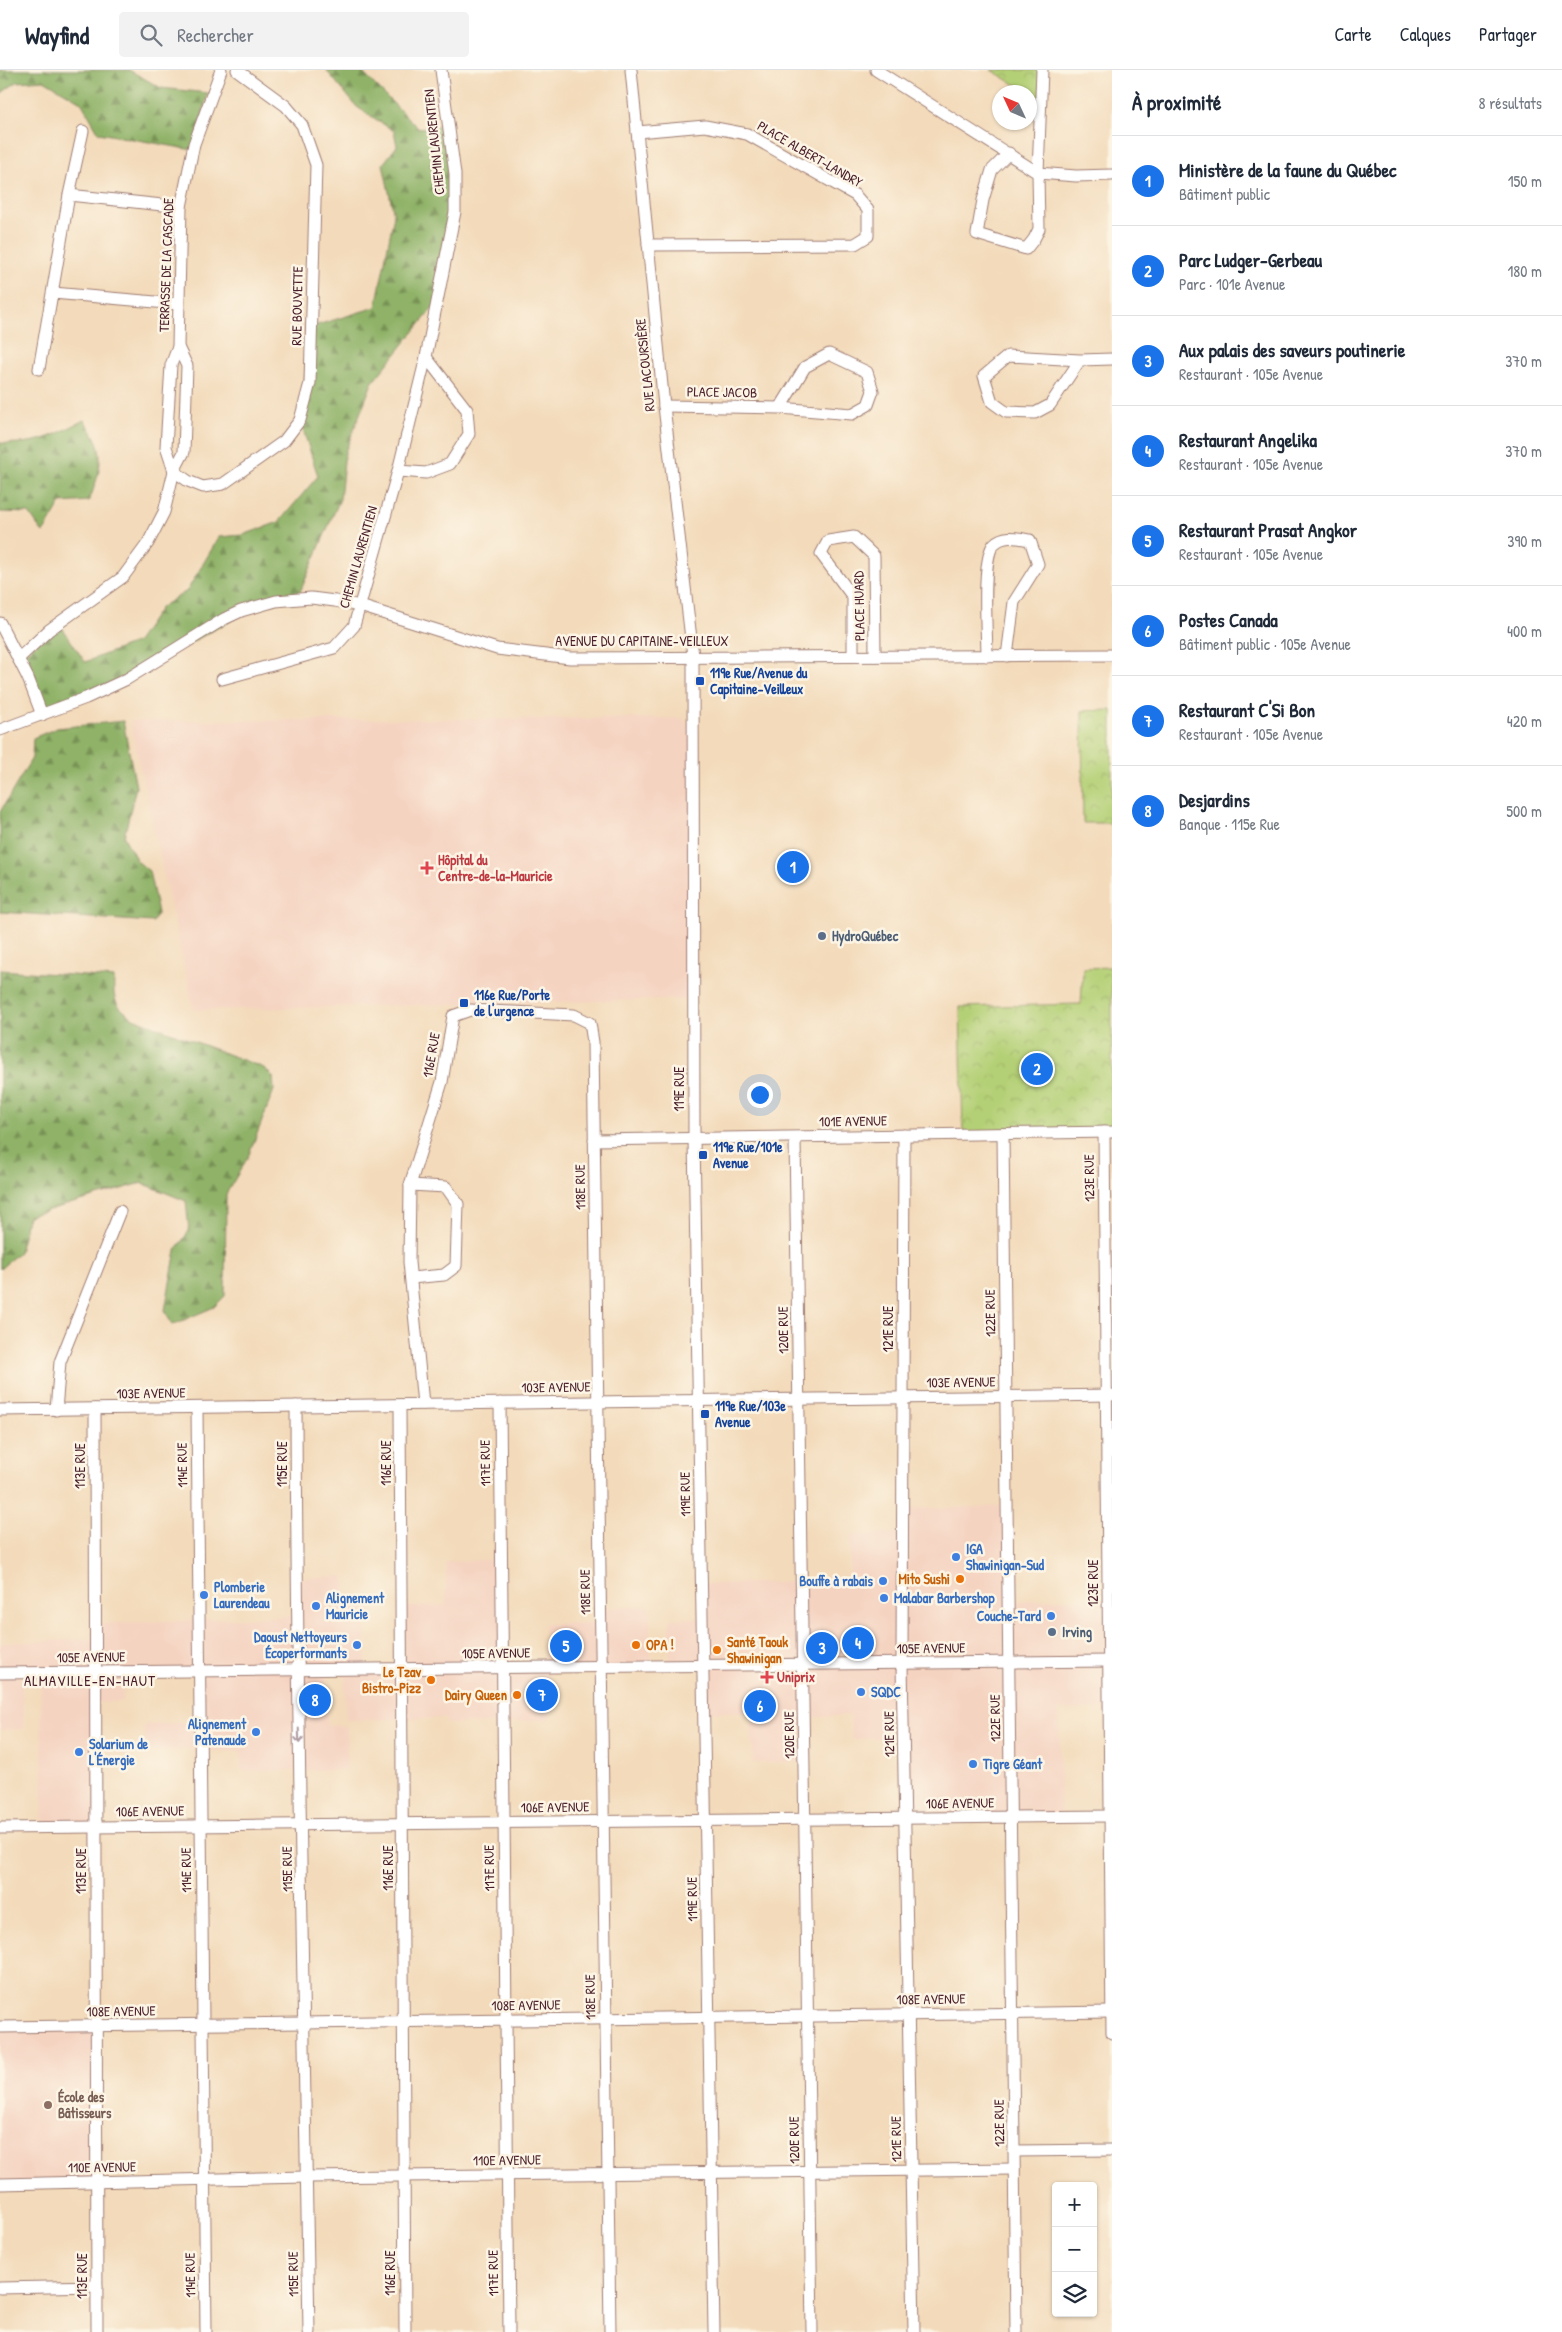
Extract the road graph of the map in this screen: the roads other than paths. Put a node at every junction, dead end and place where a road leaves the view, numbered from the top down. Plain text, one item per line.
1 (221, 70) edge
2 (237, 70) edge
3 (442, 70) edge
4 (631, 70) edge
5 (876, 70) edge
6 (1042, 70) edge
7 (83, 131) dead end
8 (637, 132) junction
9 (1009, 153) junction
10 (1038, 173) junction
11 (1112, 175) edge
12 (69, 195) junction
13 (181, 207) junction
14 (648, 245) junction
15 (53, 293) junction
16 (178, 304) junction
17 (178, 347) junction
18 (426, 357) junction
19 (1112, 359) edge
20 (1080, 360) junction
21 (39, 369) dead end
22 (664, 406) junction
23 (780, 408) junction
24 (174, 471) junction
25 (398, 471) junction
26 (360, 606) junction
27 (0, 624) edge
28 (1112, 655) edge
29 (693, 656) junction
30 (853, 656) junction
31 (875, 656) junction
32 (987, 656) junction
33 (1007, 656) junction
34 (18, 658) junction
35 (222, 679) dead end
36 (42, 715) junction
37 (0, 730) edge
38 (452, 1016) joint
39 (1108, 1132) edge
40 (1003, 1134) junction
41 (904, 1135) junction
42 (694, 1138) junction
43 (795, 1138) junction
44 (594, 1140) junction
45 (410, 1185) junction
46 (120, 1210) dead end
47 (1109, 1244) edge
48 (411, 1278) junction
49 (1110, 1395) edge
50 (1006, 1396) junction
51 (903, 1398) junction
52 (799, 1399) junction
53 (699, 1401) junction
54 (598, 1402) junction
55 (500, 1403) junction
56 (422, 1404) junction
57 (400, 1405) junction
58 (296, 1406) junction
59 (197, 1408) junction
60 (95, 1409) junction
61 (0, 1410) edge
62 (56, 1410) junction
63 (1110, 1661) edge
64 (1009, 1663) junction
65 (902, 1664) junction
66 (803, 1665) junction
67 (703, 1666) junction
68 (601, 1667) junction
69 (502, 1668) junction
70 (402, 1669) junction
71 (297, 1670) junction
72 (199, 1671) junction
73 (96, 1672) junction
74 (0, 1673) edge
75 (1109, 1816) junction
76 (1011, 1817) junction
77 (905, 1819) junction
78 (706, 1820) junction
79 (805, 1820) junction
80 (603, 1822) junction
81 (504, 1823) junction
82 (403, 1824) junction
83 (301, 1825) junction
84 (201, 1826) junction
85 (96, 1827) junction
86 (0, 1828) edge
87 (1112, 2012) edge
88 (1012, 2013) junction
89 (908, 2015) junction
90 (808, 2016) junction
91 (710, 2018) junction
92 (606, 2019) junction
93 (506, 2020) junction
94 (404, 2022) junction
95 (304, 2023) junction
96 (203, 2025) junction
97 (96, 2026) junction
98 (0, 2028) edge
99 (1112, 2033) edge
100 (1112, 2150) edge
101 (1014, 2151) junction
102 (1014, 2169) junction
103 (911, 2170) junction
104 (810, 2171) junction
105 (712, 2173) junction
106 (608, 2174) junction
107 (507, 2175) junction
108 (404, 2176) junction
109 (306, 2177) junction
110 (204, 2179) junction
111 (97, 2183) junction
112 (0, 2184) edge
113 (97, 2286) junction
114 (0, 2288) edge
115 (97, 2332) edge
116 (206, 2332) edge
117 (309, 2332) edge
118 (405, 2332) edge
119 (509, 2332) edge
120 (610, 2332) edge
121 (714, 2332) edge
122 (812, 2332) edge
123 (914, 2332) edge
124 (1016, 2332) edge

1 - 13 street, TERRASSE DE LA CASCADE
2 - 24 street, RUE BOUVETTE
3 - 18 street, CHEMIN LAURENTIEN
4 - 8 street, RUE LACOURSIÈRE
5 - 9 street
6 - 10 street
7 - 12 street
8 - 14 street, RUE LACOURSIÈRE
8 - 14 street, PLACE ALBERT-LANDRY
9 - 10 street
9 - 10 street
10 - 11 street
12 - 13 street
12 - 15 street
13 - 16 street, TERRASSE DE LA CASCADE
14 - 22 street, RUE LACOURSIÈRE
15 - 16 street
15 - 21 street
16 - 17 street, TERRASSE DE LA CASCADE
17 - 24 street, TERRASSE DE LA CASCADE
17 - 24 street, TERRASSE DE LA CASCADE
18 - 25 street, CHEMIN LAURENTIEN
18 - 25 street
19 - 20 street
20 - 20 street
22 - 23 street, PLACE JACOB
22 - 29 street, RUE LACOURSIÈRE
23 - 23 street, PLACE JACOB
24 - 34 street, TERRASSE DE LA CASCADE
25 - 26 street, CHEMIN LAURENTIEN
26 - 29 street, AVENUE DU CAPITAINE-VEILLEUX
26 - 35 street, CHEMIN LAURENTIEN
26 - 36 street, AVENUE DU CAPITAINE-VEILLEUX
27 - 34 street
28 - 33 street, AVENUE DU CAPITAINE-VEILLEUX
29 - 30 street, AVENUE DU CAPITAINE-VEILLEUX
29 - 42 street, 119E RUE
30 - 31 street, AVENUE DU CAPITAINE-VEILLEUX
30 - 31 street, PLACE HUARD
31 - 32 street, AVENUE DU CAPITAINE-VEILLEUX
32 - 33 street, AVENUE DU CAPITAINE-VEILLEUX
32 - 33 street
34 - 36 street
36 - 37 street, AVENUE DU CAPITAINE-VEILLEUX
38 - 44 street, 118E RUE
38 - 45 street, 116E RUE
39 - 40 street, 101E AVENUE
39 - 47 street, 123E RUE
40 - 41 street, 101E AVENUE
40 - 50 street, 122E RUE
41 - 43 street, 101E AVENUE
41 - 51 street, 121E RUE
42 - 43 street, 101E AVENUE
42 - 44 street, 101E AVENUE
42 - 53 street, 119E RUE
43 - 52 street, 120E RUE
44 - 54 street, 118E RUE
45 - 48 street, 116E RUE
45 - 48 street
46 - 62 street
47 - 49 street, 123E RUE
48 - 56 street, 116E RUE
49 - 50 street, 103E AVENUE
49 - 63 street, 123E RUE
50 - 51 street, 103E AVENUE
50 - 64 street, 122E RUE
51 - 52 street, 103E AVENUE
51 - 65 street, 121E RUE
52 - 53 street, 103E AVENUE
52 - 66 street, 120E RUE
53 - 54 street, 103E AVENUE
53 - 67 street, 119E RUE
54 - 55 street, 103E AVENUE
54 - 68 street, 118E RUE
55 - 56 street, 103E AVENUE
55 - 69 street, 117E RUE
56 - 57 street, 103E AVENUE
57 - 58 street, 103E AVENUE
57 - 70 street, 116E RUE
58 - 59 street, 103E AVENUE
58 - 71 street, 115E RUE
59 - 60 street, 103E AVENUE
59 - 72 street, 114E RUE
60 - 62 street, 103E AVENUE
60 - 73 street, 113E RUE
61 - 62 street, 103E AVENUE
63 - 64 street, 105E AVENUE
63 - 75 street, 123E RUE
64 - 65 street, 105E AVENUE
64 - 76 street, 122E RUE
65 - 66 street, 105E AVENUE
65 - 77 street, 121E RUE
66 - 67 street, 105E AVENUE
66 - 79 street, 120E RUE
67 - 68 street, 105E AVENUE
67 - 78 street, 119E RUE
68 - 69 street, 105E AVENUE
68 - 80 street, 118E RUE
69 - 70 street, 105E AVENUE
69 - 81 street, 117E RUE
70 - 71 street, 105E AVENUE
70 - 82 street, 116E RUE
71 - 72 street, 105E AVENUE
71 -> 83 street, 115E RUE
72 - 73 street, 105E AVENUE
72 - 84 street, 114E RUE
73 - 74 street, 105E AVENUE
73 - 85 street, 113E RUE
75 - 76 street, 106E AVENUE
75 - 87 street, 123E RUE
76 - 77 street, 106E AVENUE
76 - 88 street, 122E RUE
77 - 79 street, 106E AVENUE
77 - 89 street, 121E RUE
78 - 79 street, 106E AVENUE
78 - 80 street, 106E AVENUE
78 - 91 street, 119E RUE
79 - 90 street, 120E RUE
80 - 81 street, 106E AVENUE
80 - 92 street, 118E RUE
81 - 82 street, 106E AVENUE
81 - 93 street, 117E RUE
82 - 83 street, 106E AVENUE
82 - 94 street, 116E RUE
83 - 84 street, 106E AVENUE
83 - 95 street, 115E RUE
84 - 85 street, 106E AVENUE
84 - 96 street, 114E RUE
85 - 86 street, 106E AVENUE
85 - 97 street, 113E RUE
87 - 88 street, 108E AVENUE
87 - 99 street, 123E RUE
88 - 89 street, 108E AVENUE
88 - 101 street, 122E RUE
89 - 90 street, 108E AVENUE
89 - 103 street, 121E RUE
90 - 91 street, 108E AVENUE
90 - 104 street, 120E RUE
91 - 92 street, 108E AVENUE
91 - 105 street, 119E RUE
92 - 93 street, 108E AVENUE
92 - 106 street, 118E RUE
93 - 94 street, 108E AVENUE
93 - 107 street, 117E RUE
94 - 95 street, 108E AVENUE
94 - 108 street, 116E RUE
95 - 96 street, 108E AVENUE
95 - 109 street, 115E RUE
96 - 97 street, 108E AVENUE
96 - 110 street, 114E RUE
97 - 98 street, 108E AVENUE
97 - 111 street, 113E RUE
100 - 101 street
101 - 102 street, 122E RUE
102 - 103 street, 110E AVENUE
102 - 124 street, 122E RUE
103 - 104 street, 110E AVENUE
103 - 123 street, 121E RUE
104 - 105 street, 110E AVENUE
104 - 122 street, 120E RUE
105 - 106 street, 110E AVENUE
105 - 121 street, 119E RUE
106 - 107 street, 110E AVENUE
106 - 120 street, 118E RUE
107 - 108 street, 110E AVENUE
107 - 119 street, 117E RUE
108 - 109 street, 110E AVENUE
108 - 118 street, 116E RUE
109 - 110 street, 110E AVENUE
109 - 117 street, 115E RUE
110 - 111 street, 110E AVENUE
110 - 116 street, 114E RUE
111 - 112 street, 110E AVENUE
111 - 113 street, 113E RUE
113 - 114 street
113 - 115 street, 113E RUE

